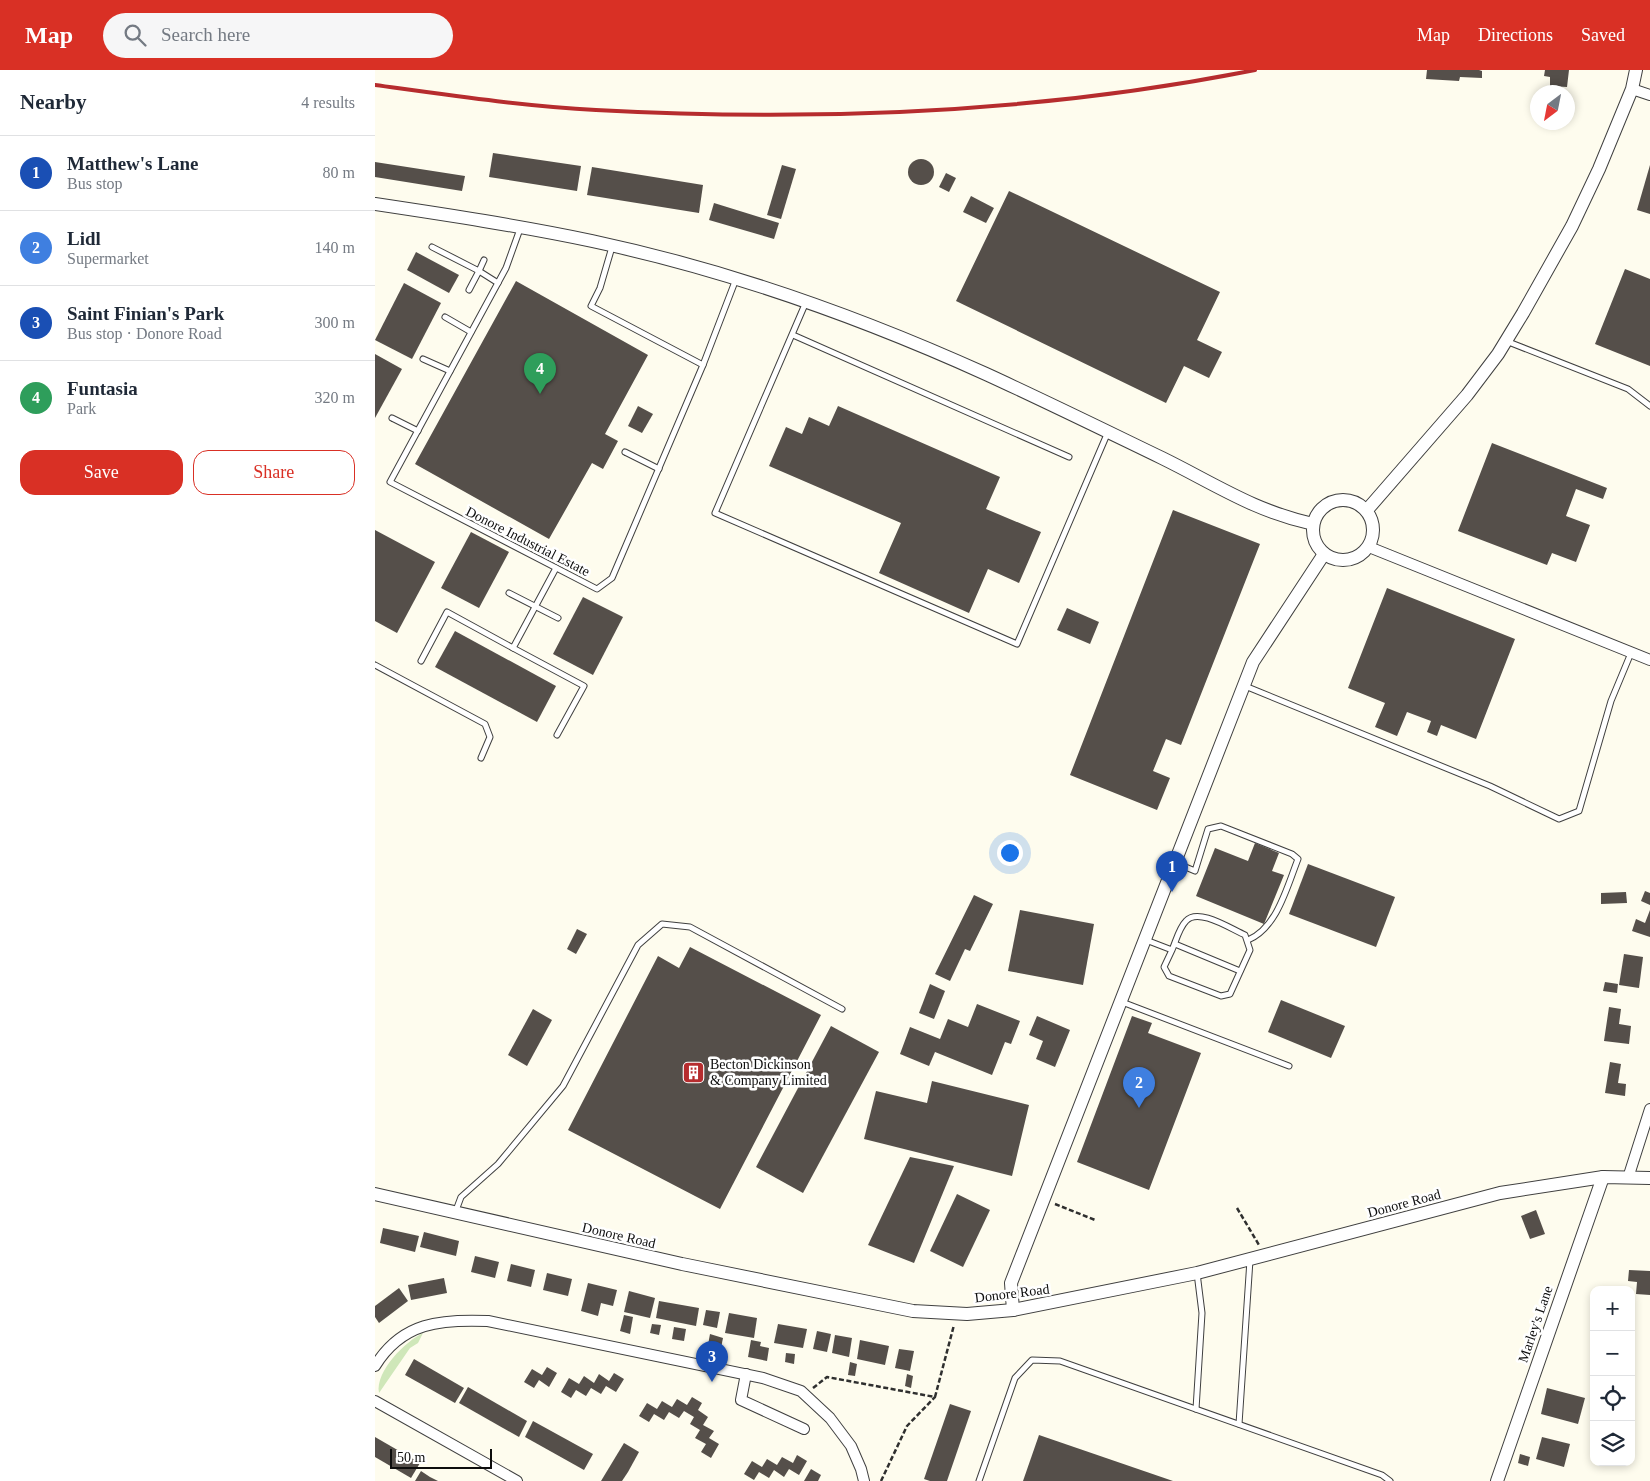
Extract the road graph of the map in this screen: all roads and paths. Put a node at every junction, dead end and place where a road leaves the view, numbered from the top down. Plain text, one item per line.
1 (1636, 70) edge
2 (1632, 89) junction
3 (1650, 95) edge
4 (375, 204) edge
5 (521, 228) junction
6 (612, 246) junction
7 (432, 247) dead end
8 (484, 260) dead end
9 (479, 271) junction
10 (736, 279) junction
11 (498, 283) junction
12 (469, 290) dead end
13 (806, 302) junction
14 (445, 317) dead end
15 (471, 332) junction
16 (793, 336) junction
17 (1506, 341) junction
18 (423, 359) dead end
19 (703, 365) junction
20 (450, 372) junction
21 (1650, 406) edge
22 (392, 418) dead end
23 (418, 431) junction
24 (1108, 432) junction
25 (625, 452) dead end
26 (1069, 457) dead end
27 (659, 469) junction
28 (1367, 510) junction
29 (1313, 524) junction
30 (1369, 547) junction
31 (1324, 554) junction
32 (556, 568) junction
33 (509, 594) dead end
34 (535, 606) junction
35 (558, 618) dead end
36 (513, 648) junction
37 (1631, 653) junction
38 (421, 660) dead end
39 (1650, 660) edge
40 (375, 665) edge
41 (1244, 686) junction
42 (557, 735) dead end
43 (481, 758) dead end
44 (1176, 863) junction
45 (1146, 940) junction
46 (1248, 940) junction
47 (1175, 944) junction
48 (1172, 950) junction
49 (1240, 971) junction
50 (1122, 1002) junction
51 (841, 1009) dead end
52 (1289, 1066) dead end
53 (1650, 1109) edge
54 (1603, 1178) junction
55 (1628, 1178) junction
56 (1650, 1178) edge
57 (375, 1194) edge
58 (1044, 1200) junction
59 (1237, 1208) dead end
60 (455, 1213) junction
61 (1095, 1220) dead end
62 (1265, 1255) junction
63 (1251, 1258) junction
64 (1197, 1273) junction
65 (1013, 1310) junction
66 (957, 1314) junction
67 (375, 1366) edge
68 (746, 1374) junction
69 (805, 1395) junction
70 (935, 1397) junction
71 (375, 1401) edge
72 (1196, 1409) junction
73 (1239, 1424) junction
74 (804, 1429) dead end
75 (517, 1481) edge
76 (864, 1481) edge
77 (881, 1481) edge
78 (979, 1481) edge
79 (1390, 1481) edge
80 (1497, 1481) edge

1 - 2 street
2 - 3 street
2 - 17 street
4 - 5 street
5 - 6 street
5 - 11 lane, Donore Industrial Estate
6 - 10 street
6 - 19 lane
7 - 9 lane
8 - 9 lane
9 - 11 lane
9 - 12 lane
10 - 13 street
10 - 19 lane, Donore Industrial Estate
11 - 15 lane, Donore Industrial Estate
13 - 16 lane
13 - 24 street
14 - 15 lane
15 - 20 lane, Donore Industrial Estate
16 - 24 lane
16 - 26 lane
17 - 21 lane
17 - 28 street
18 - 20 lane
19 - 27 lane, Donore Industrial Estate
20 - 23 lane, Donore Industrial Estate
22 - 23 lane
23 - 32 lane, Donore Industrial Estate
24 - 29 street
25 - 27 lane
27 - 32 lane, Donore Industrial Estate
28 - 29 street
28 - 30 street
29 - 31 street
30 - 31 street
30 - 37 street
31 - 41 street
32 - 34 lane
33 - 34 lane
34 - 35 lane
34 - 36 lane
36 - 38 lane
36 - 42 lane
37 - 39 street
37 - 41 lane
40 - 43 lane
41 - 44 street
44 - 45 street
44 - 46 lane
45 - 48 lane
45 - 50 street
46 - 47 lane
46 - 49 lane
47 - 48 lane
47 - 49 lane
48 - 49 lane
50 - 52 lane
50 - 58 street
51 - 60 lane
53 - 55 street
54 - 55 street, Donore Road
54 - 62 street, Donore Road
54 - 80 street, Marley's Lane
55 - 56 street, Donore Road
57 - 60 street, Donore Road
58 - 61 path
58 - 65 street
59 - 62 path
60 - 66 street, Donore Road
62 - 63 street, Donore Road
63 - 64 street, Donore Road
63 - 73 lane
64 - 65 street, Donore Road
64 - 72 lane
65 - 66 street, Donore Road
66 - 70 path
67 - 68 street
68 - 69 street
68 - 74 street
69 - 70 path
69 - 76 street
70 - 77 path
71 - 75 street
72 - 73 lane
72 - 78 lane
73 - 79 lane

